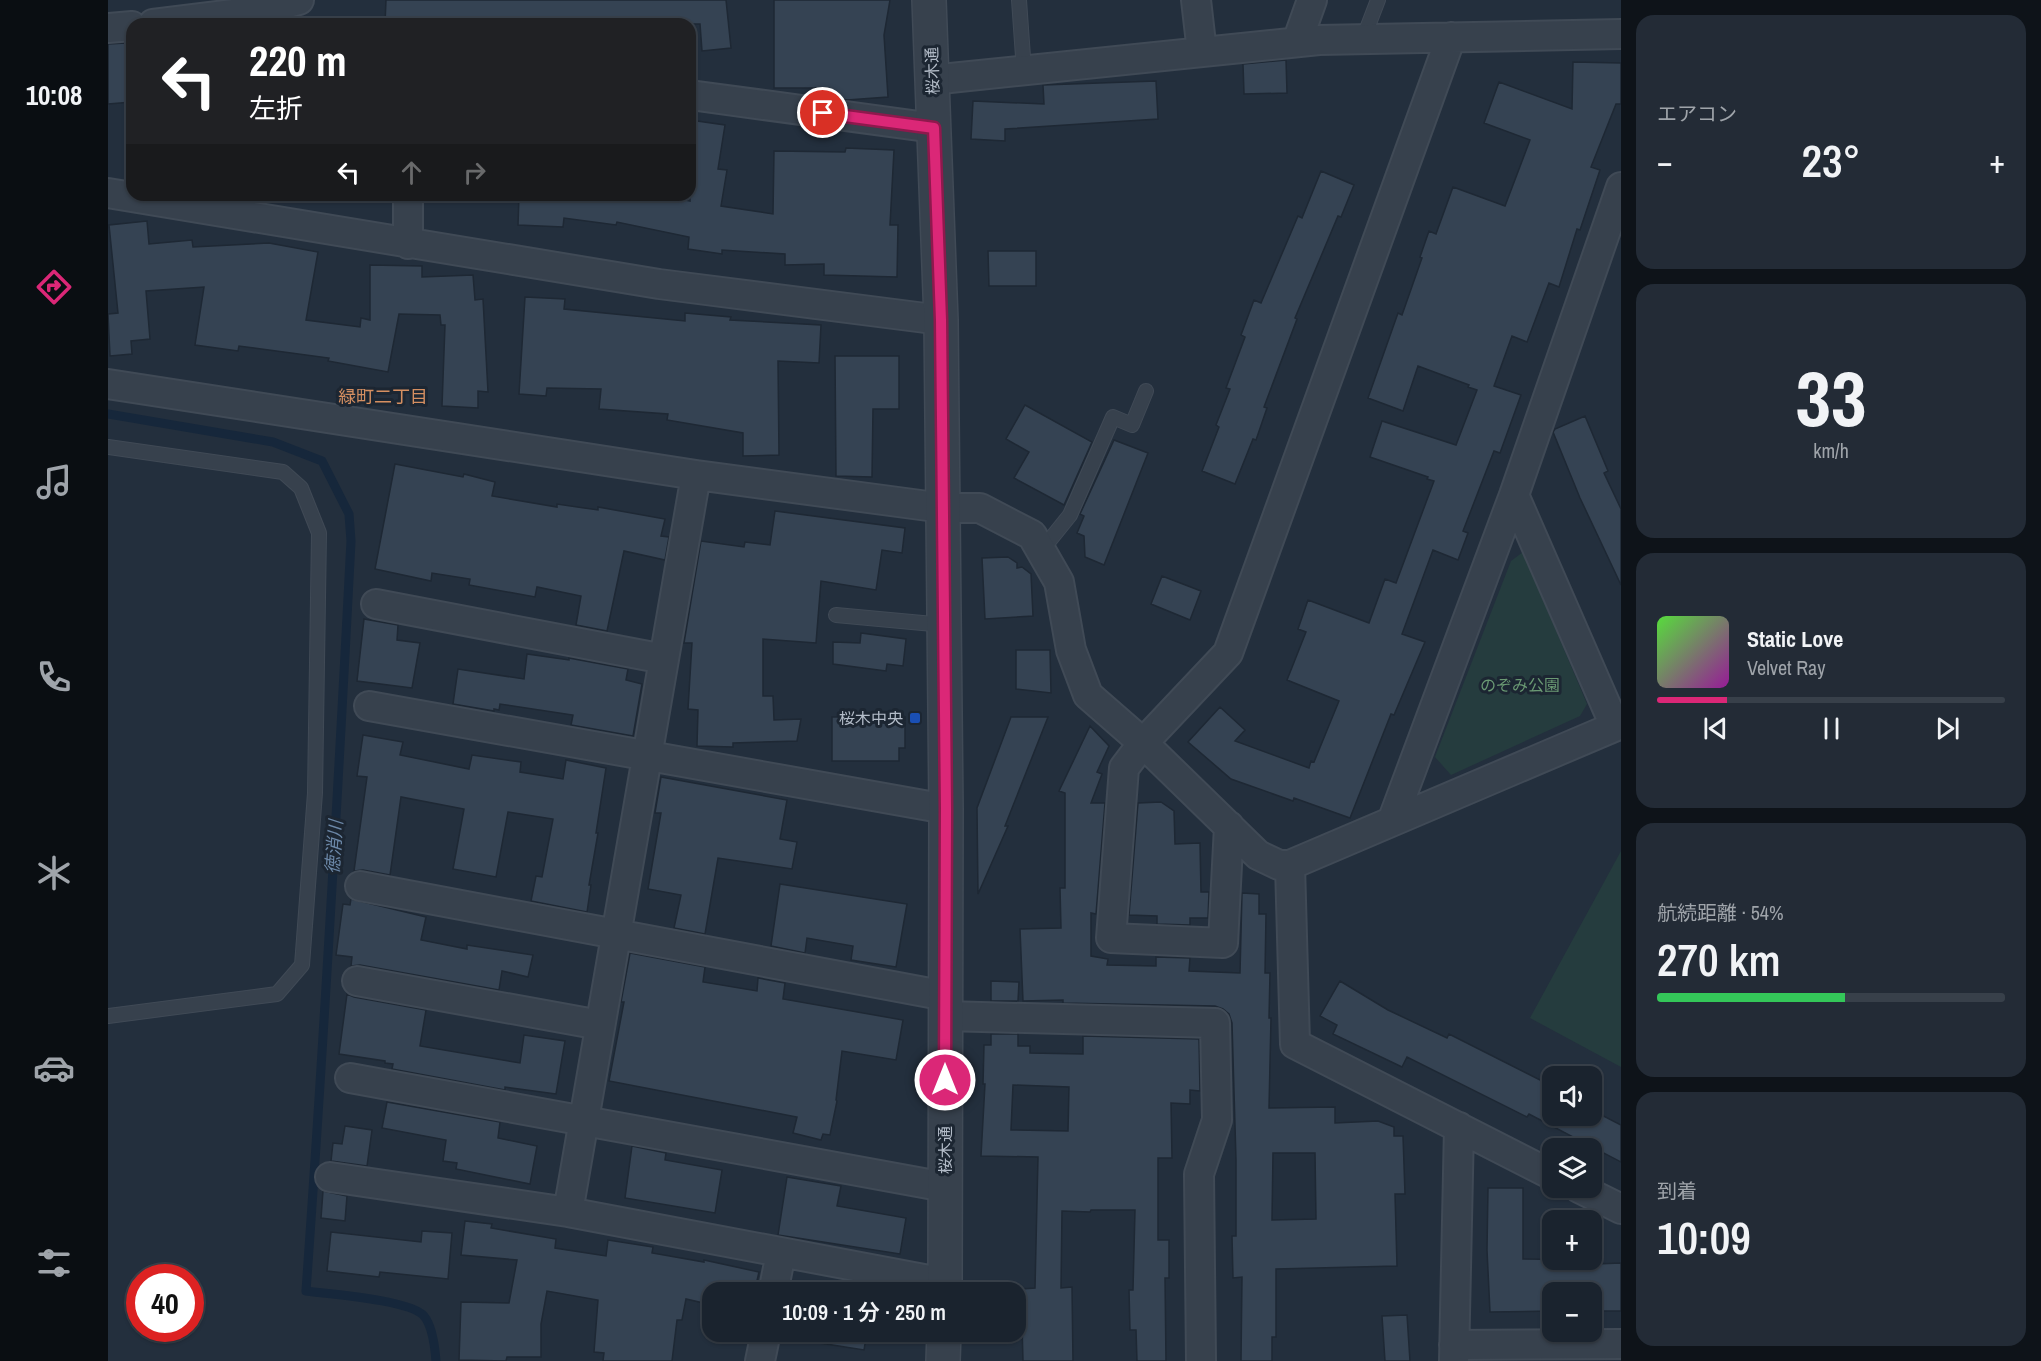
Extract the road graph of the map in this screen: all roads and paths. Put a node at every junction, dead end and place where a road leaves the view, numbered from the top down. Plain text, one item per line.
1 (299, 0) edge
2 (929, 0) edge
3 (1019, 0) edge
4 (1196, 0) edge
5 (1312, 0) edge
6 (1378, 0) edge
7 (201, 18) edge
8 (126, 26) edge
9 (108, 28) edge
10 (1621, 34) edge
11 (1451, 37) junction
12 (1363, 39) junction
13 (1297, 42) junction
14 (1202, 52) junction
15 (1024, 71) junction
16 (932, 80) junction
17 (696, 96) edge
18 (934, 128) junction
19 (108, 193) edge
20 (126, 196) edge
21 (155, 201) edge
22 (408, 201) edge
23 (1619, 205) edge
24 (408, 244) junction
25 (941, 320) junction
26 (108, 384) edge
27 (1146, 391) dead end
28 (108, 447) edge
29 (696, 475) junction
30 (1514, 495) junction
31 (943, 507) junction
32 (1041, 550) junction
33 (376, 604) dead end
34 (836, 615) dead end
35 (944, 625) junction
36 (664, 659) junction
37 (369, 706) dead end
38 (1618, 725) edge
39 (1143, 743) junction
40 (647, 756) junction
41 (946, 809) junction
42 (1393, 819) junction
43 (1229, 826) junction
44 (1290, 865) junction
45 (360, 886) dead end
46 (616, 934) junction
47 (357, 981) dead end
48 (945, 1006) junction
49 (108, 1016) edge
50 (600, 1025) junction
51 (350, 1078) dead end
52 (583, 1122) junction
53 (1459, 1127) junction
54 (1542, 1170) edge
55 (330, 1177) dead end
56 (945, 1187) junction
57 (1599, 1198) edge
58 (1621, 1209) edge
59 (568, 1212) junction
60 (781, 1253) junction
61 (775, 1282) edge
62 (917, 1282) edge
63 (945, 1282) edge
64 (764, 1342) edge
65 (944, 1342) edge
66 (1621, 1344) edge
67 (1454, 1353) edge
68 (760, 1361) edge
69 (944, 1361) edge
70 (1201, 1361) edge

1 - 7 street
2 - 16 street, 桜木通
3 - 15 lane
4 - 14 street
5 - 13 street
6 - 12 lane
8 - 9 street
10 - 11 street
11 - 12 street
11 - 39 street
12 - 13 street
13 - 14 street
14 - 15 street
15 - 16 street
16 - 18 street, 桜木通
17 - 18 street
18 - 25 street, 桜木通
19 - 20 street
21 - 24 street
22 - 24 street
23 - 30 street
24 - 25 street
25 - 31 street, 桜木通
26 - 29 street
27 - 32 lane
28 - 49 lane
29 - 31 street
29 - 36 street
30 - 38 street
30 - 42 street
31 - 32 street
31 - 35 street, 桜木通
32 - 39 street
33 - 36 street
34 - 35 lane
35 - 41 street, 桜木通
36 - 40 street
37 - 40 street
38 - 42 street
39 - 43 street
39 - 43 street
40 - 41 street
40 - 46 street
41 - 48 street, 桜木通
42 - 44 street
43 - 44 street
44 - 53 street
45 - 46 street
46 - 48 street
46 - 50 street
47 - 50 street
48 - 56 street, 桜木通
48 - 70 street
50 - 52 street
51 - 52 street
52 - 56 street
52 - 59 street
53 - 54 street
53 - 67 street
55 - 59 street
56 - 63 street, 桜木通
57 - 58 street
59 - 60 street
60 - 61 street
60 - 62 street
64 - 68 street
65 - 69 street
66 - 67 street

